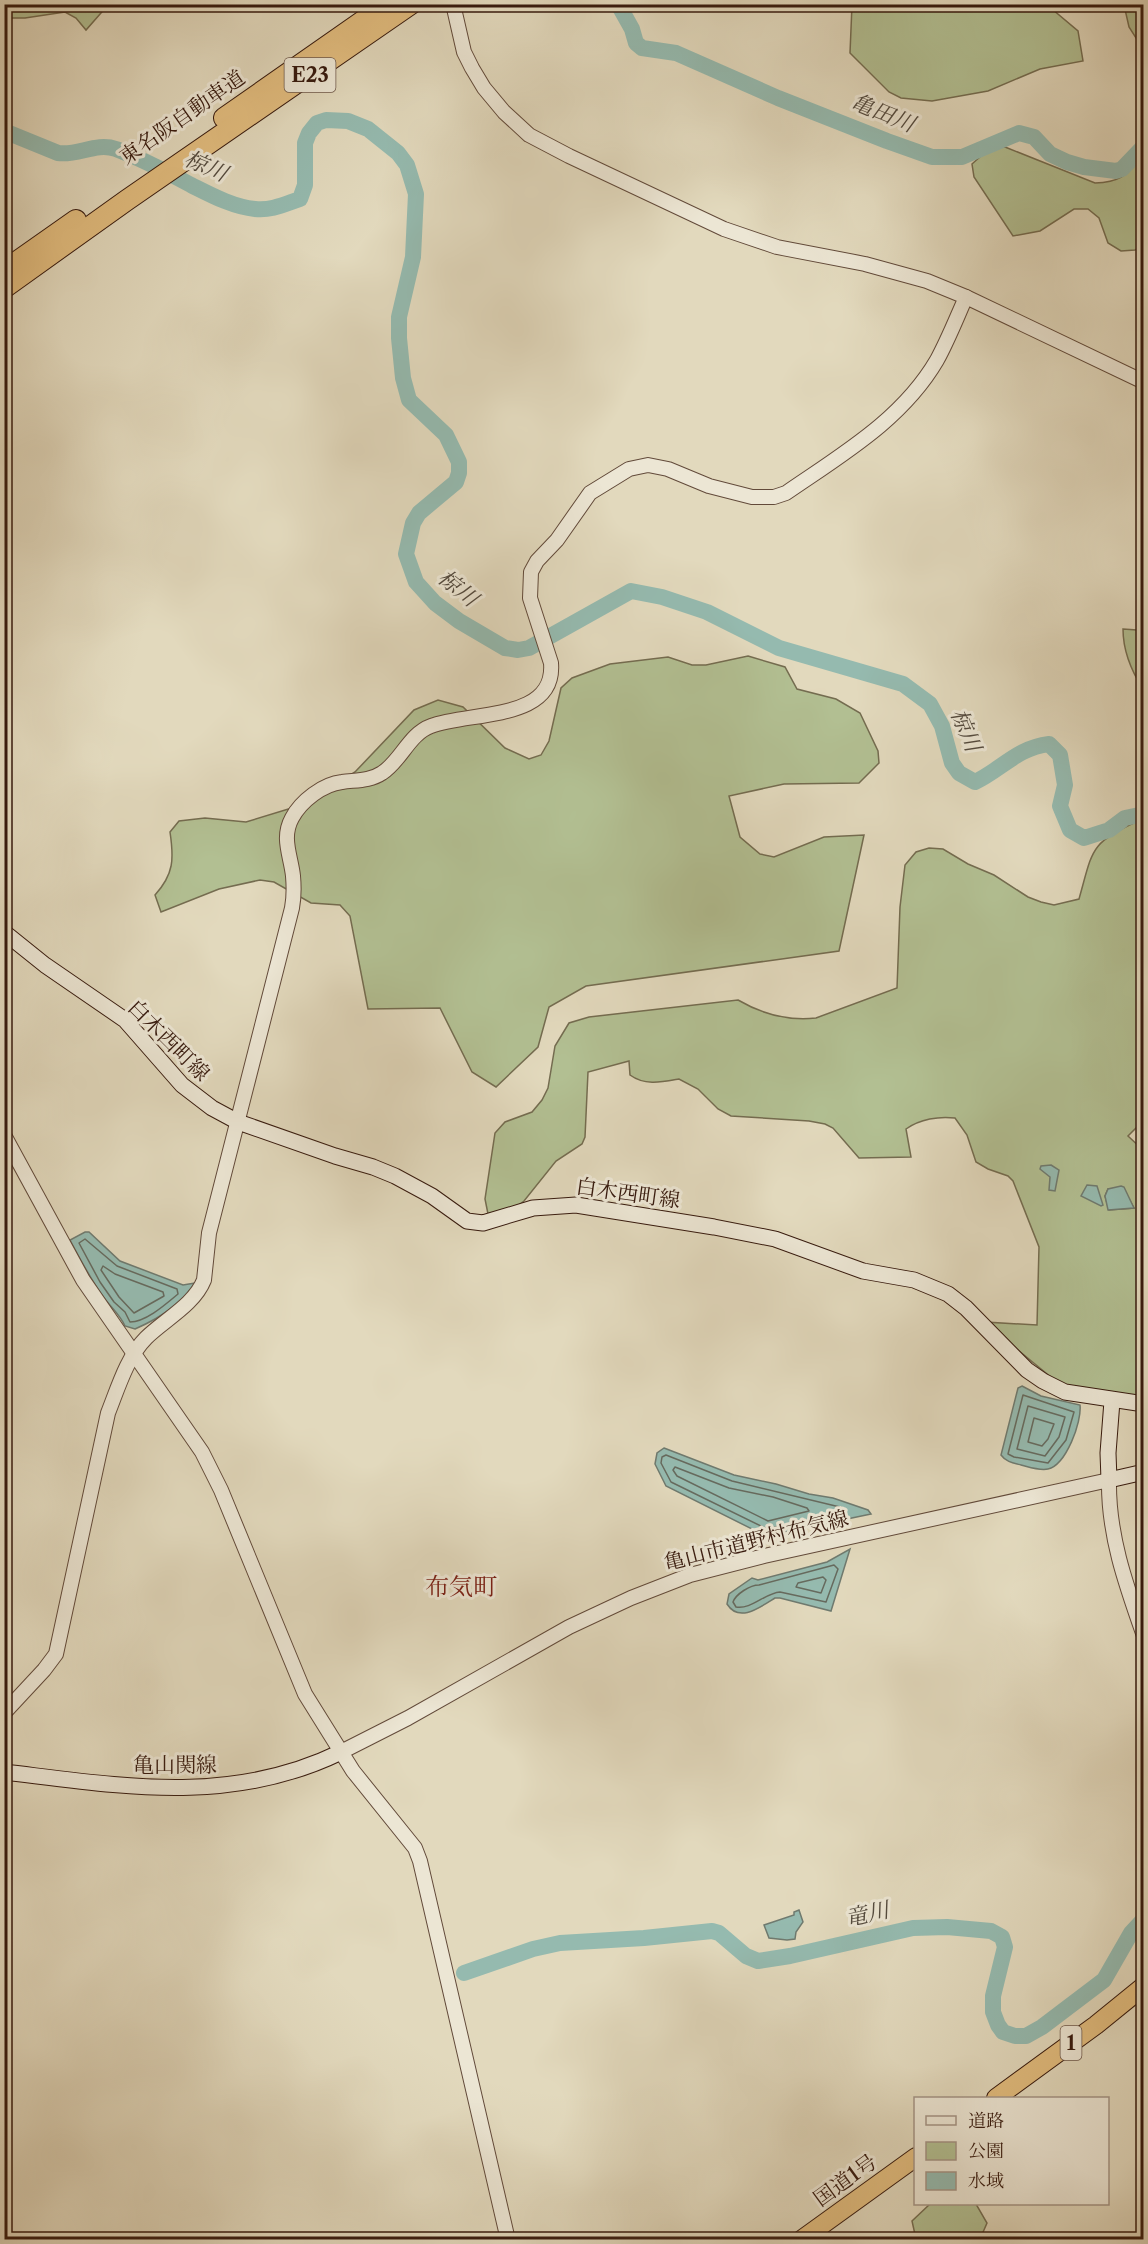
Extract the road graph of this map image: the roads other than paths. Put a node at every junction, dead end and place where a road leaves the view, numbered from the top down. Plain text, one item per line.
1 (387, 4) edge
2 (411, 4) edge
3 (453, 4) edge
4 (204, 139) junction
5 (119, 197) junction
6 (4, 271) edge
7 (4, 288) edge
8 (966, 297) junction
9 (1143, 382) edge
10 (4, 932) edge
11 (238, 1122) junction
12 (4, 1135) edge
13 (134, 1353) junction
14 (1112, 1401) junction
15 (1143, 1404) edge
16 (1143, 1472) edge
17 (1109, 1480) junction
18 (1143, 1636) edge
19 (4, 1713) edge
20 (341, 1752) junction
21 (4, 1772) edge
22 (1143, 1986) edge
23 (1143, 2001) edge
24 (997, 2097) edge
25 (1017, 2097) edge
26 (914, 2158) edge
27 (914, 2172) edge
28 (508, 2240) edge
29 (801, 2240) edge
30 (821, 2240) edge

1 - 4 highway, 東名阪自動車道 / E23
2 - 4 highway, 東名阪自動車道 / E23
3 - 8 street
4 - 5 highway, 東名阪自動車道 / E23
5 - 6 highway, 東名阪自動車道 / E23
5 - 7 highway, 東名阪自動車道 / E23
8 - 9 street
8 - 11 street
10 - 11 main road, 白木西町線
11 - 13 street
11 - 14 main road, 白木西町線
12 - 13 street
13 - 19 street
13 - 20 street
14 - 15 main road, 白木西町線
14 - 17 main road
16 - 17 main road
17 - 18 street
17 - 20 street, 亀山市道野村布気線
20 - 21 main road, 亀山関線
20 - 28 street
22 - 24 highway, 1
23 - 25 highway, 1
26 - 29 highway, 国道1号
27 - 30 highway, 国道1号

